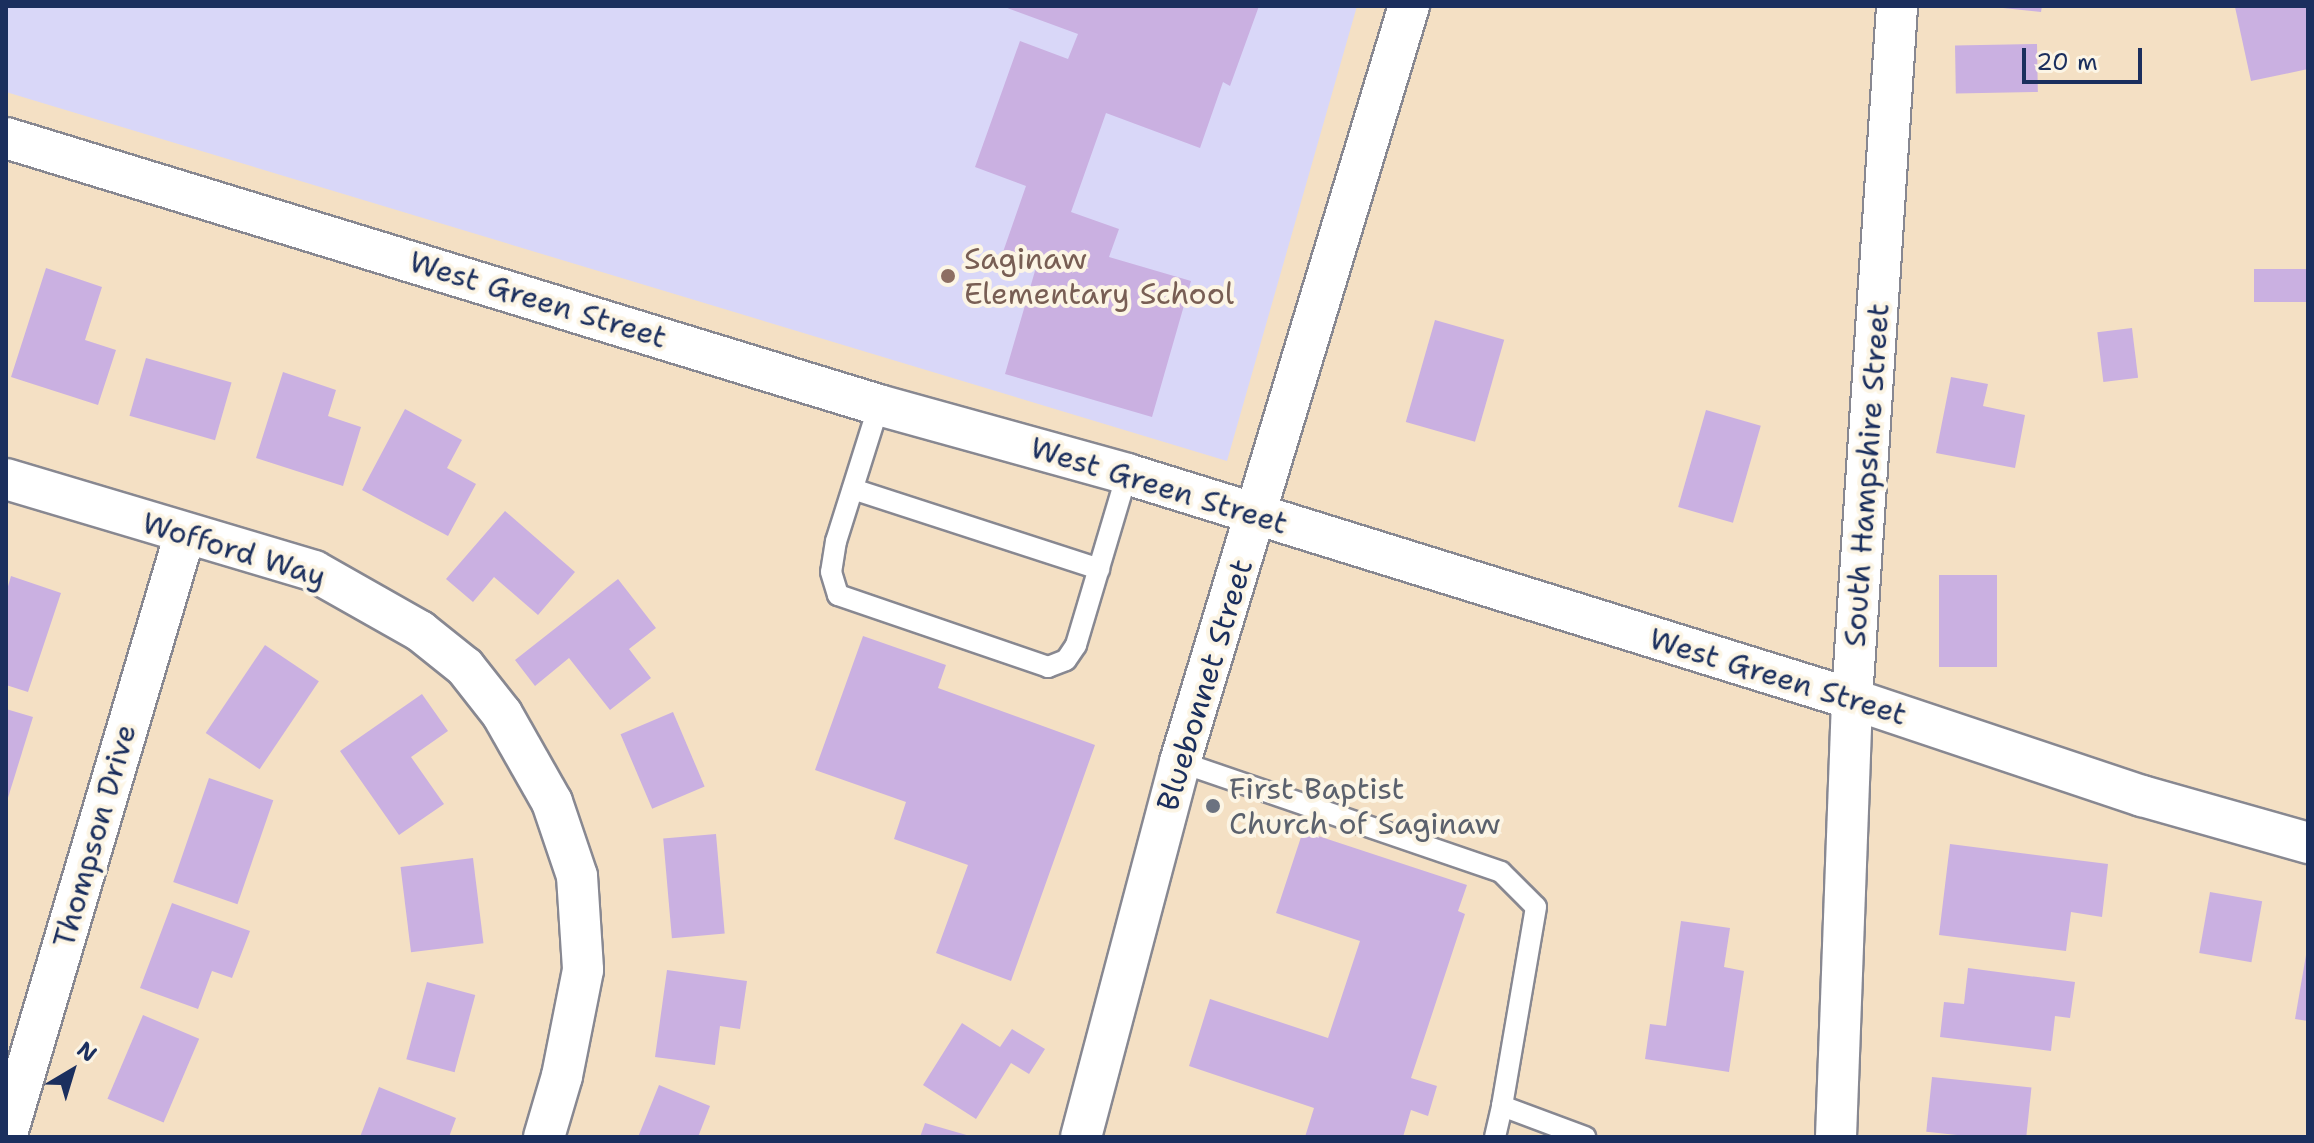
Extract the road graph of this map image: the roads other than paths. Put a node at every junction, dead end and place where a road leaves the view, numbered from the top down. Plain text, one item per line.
1 (1409, 6) edge
2 (1897, 6) edge
3 (6, 138) edge
4 (879, 405) junction
5 (1127, 474) junction
6 (6, 479) edge
7 (853, 489) junction
8 (1257, 515) junction
9 (185, 534) junction
10 (1099, 569) junction
11 (1852, 699) junction
12 (1180, 762) junction
13 (2308, 843) edge
14 (1502, 1106) junction
15 (6, 1137) edge
16 (544, 1137) edge
17 (1081, 1137) edge
18 (1495, 1137) edge
19 (1585, 1137) edge
20 (1836, 1137) edge

1 - 8 street, Bluebonnet Street
2 - 11 street, South Hampshire Street
3 - 4 street, West Green Street
4 - 5 street, West Green Street
4 - 7 lane
5 - 8 street, West Green Street
5 - 10 lane
6 - 9 street, Wofford Way
7 - 10 lane
7 - 10 lane
8 - 11 street, West Green Street
8 - 12 street, Bluebonnet Street
9 - 15 street, Thompson Drive
9 - 16 street, Wofford Way
11 - 13 street, West Green Street
11 - 20 street, South Hampshire Street
12 - 14 lane
12 - 17 street, Bluebonnet Street
14 - 18 lane
14 - 19 lane

